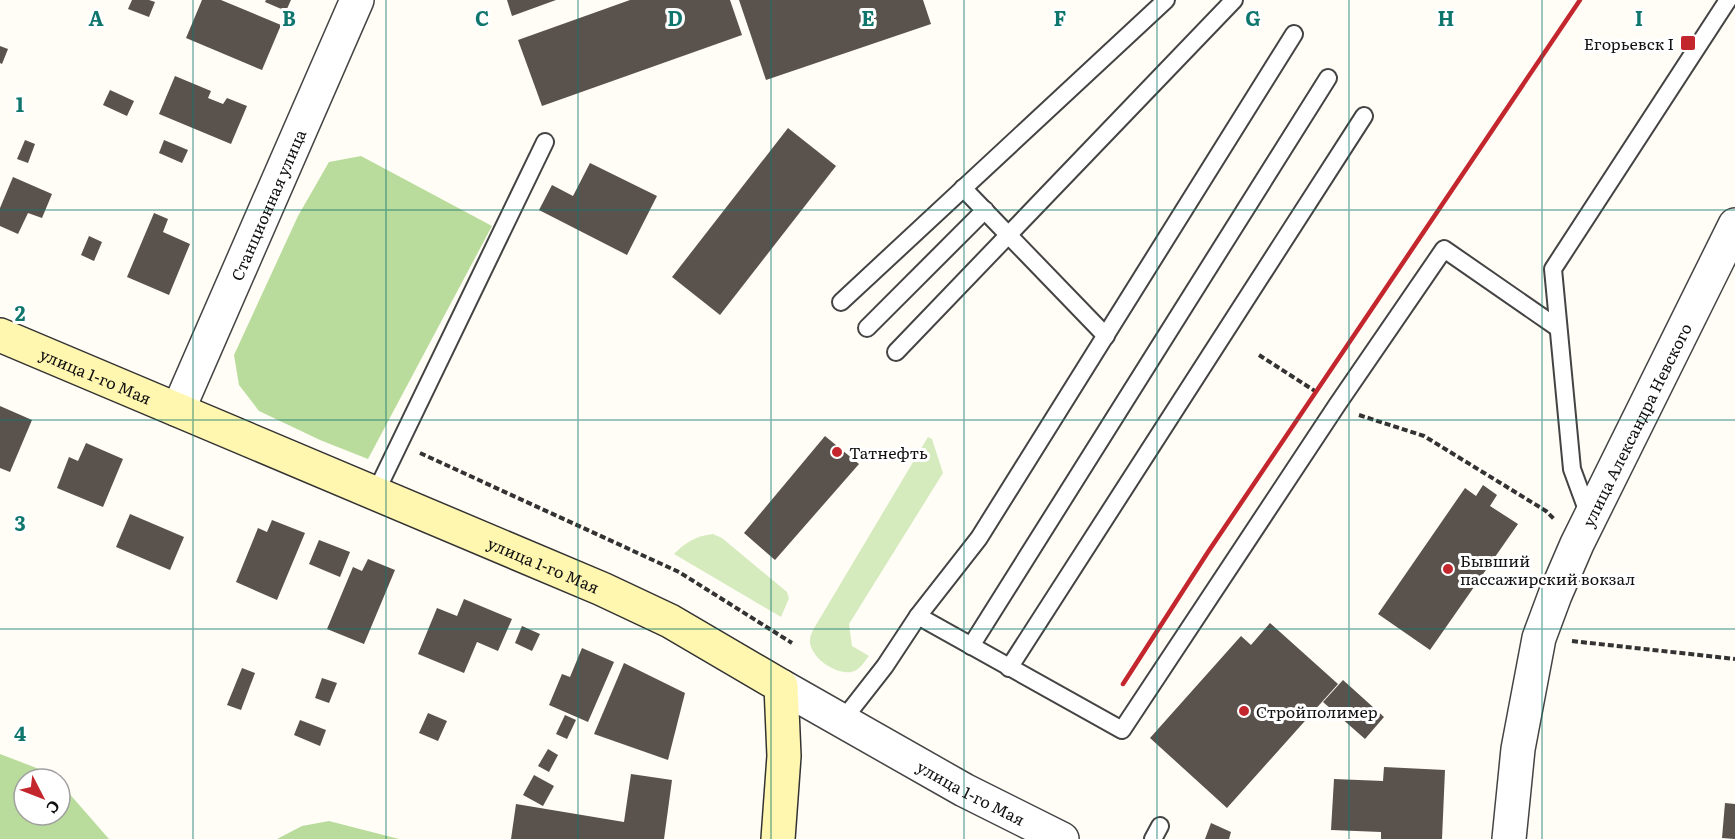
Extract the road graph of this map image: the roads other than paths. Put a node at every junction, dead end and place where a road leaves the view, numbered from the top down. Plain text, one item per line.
1 (357, 0) edge
2 (1166, 0) edge
3 (1234, 0) edge
4 (1728, 0) edge
5 (1294, 34) dead end
6 (1328, 78) dead end
7 (1364, 116) dead end
8 (545, 142) dead end
9 (963, 188) junction
10 (985, 210) junction
11 (1735, 225) edge
12 (1009, 234) junction
13 (841, 302) dead end
14 (867, 328) dead end
15 (1558, 328) junction
16 (0, 335) edge
17 (1106, 336) junction
18 (896, 352) dead end
19 (178, 410) junction
20 (375, 494) junction
21 (1584, 531) junction
22 (918, 616) junction
23 (971, 646) junction
24 (1010, 668) junction
25 (781, 686) junction
26 (842, 721) junction
27 (778, 839) edge
28 (1062, 839) edge
29 (1509, 839) edge

1 - 19 street, Станционная улица
2 - 9 lane
3 - 12 lane
4 - 15 lane
5 - 17 lane
6 - 23 lane
7 - 24 lane
8 - 20 lane
9 - 10 lane
9 - 13 lane
10 - 12 lane
10 - 14 lane
11 - 21 street, улица Александра Невского
12 - 17 lane
12 - 18 lane
15 - 21 lane
15 - 24 lane
16 - 19 main road, улица 1-го Мая
17 - 22 lane
19 - 20 main road, улица 1-го Мая
20 - 25 main road, улица 1-го Мая
21 - 29 street, улица Александра Невского
22 - 23 lane
22 - 26 lane
23 - 24 lane
25 - 26 street, улица 1-го Мая
25 - 27 main road
26 - 28 street, улица 1-го Мая

